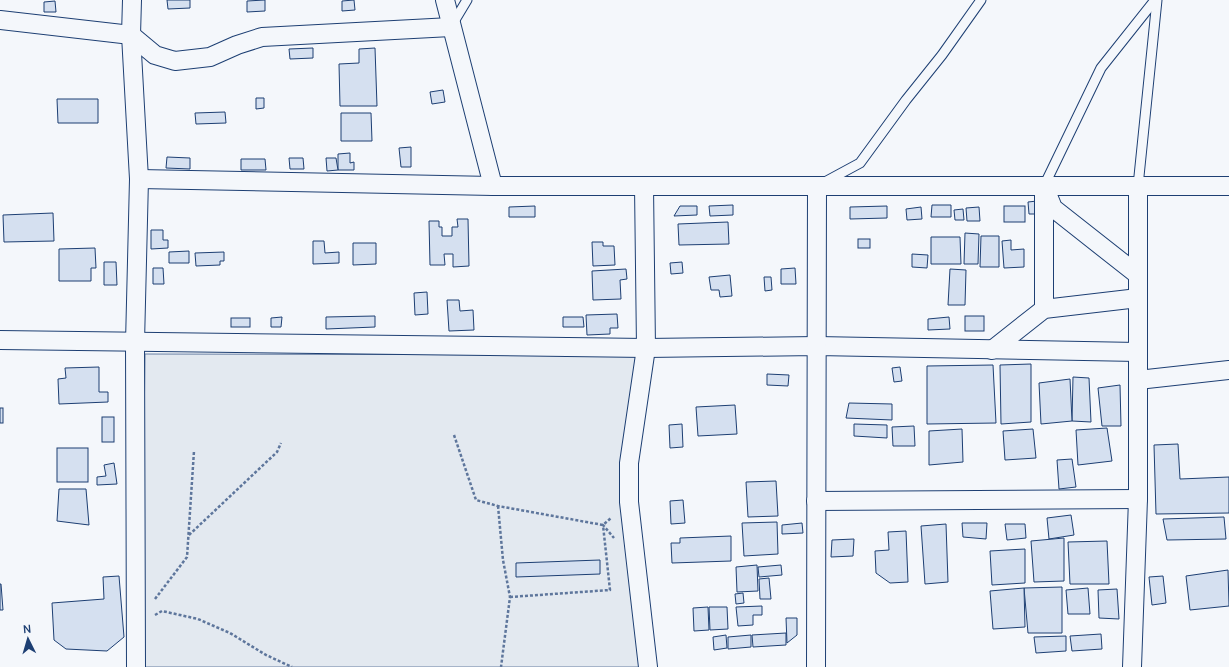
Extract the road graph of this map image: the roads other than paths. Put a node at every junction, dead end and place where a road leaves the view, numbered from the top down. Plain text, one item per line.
1 (132, 0) edge
2 (444, 0) edge
3 (467, 0) edge
4 (981, 0) edge
5 (1156, 0) edge
6 (0, 20) edge
7 (451, 27) junction
8 (131, 35) junction
9 (139, 178) junction
10 (493, 186) junction
11 (644, 186) junction
12 (817, 186) junction
13 (1044, 186) junction
14 (1138, 186) junction
15 (1229, 186) edge
16 (1138, 274) junction
17 (1138, 298) junction
18 (1044, 309) junction
19 (0, 340) edge
20 (135, 343) junction
21 (817, 346) junction
22 (646, 348) junction
23 (992, 350) junction
24 (1138, 352) junction
25 (1229, 370) edge
26 (1138, 380) junction
27 (1138, 499) junction
28 (816, 501) junction
29 (136, 667) edge
30 (648, 667) edge
31 (816, 667) edge
32 (1132, 667) edge

1 - 8 street
2 - 7 street
3 - 7 lane
4 - 12 lane
5 - 13 lane
5 - 14 lane
6 - 8 street
7 - 8 street
7 - 10 street
8 - 9 street
9 - 10 street
9 - 20 street
10 - 11 street
11 - 12 street
11 - 22 street
12 - 13 street
12 - 21 street
13 - 14 street
13 - 16 street
13 - 18 street
14 - 15 street
14 - 16 street
16 - 17 street
17 - 18 street
17 - 24 street
18 - 23 street
19 - 20 street
20 - 22 street
20 - 29 street
21 - 22 street
21 - 23 street
21 - 28 street
22 - 30 street
23 - 24 street
24 - 26 street
25 - 26 street
26 - 27 street
27 - 28 street
27 - 32 street
28 - 31 street

